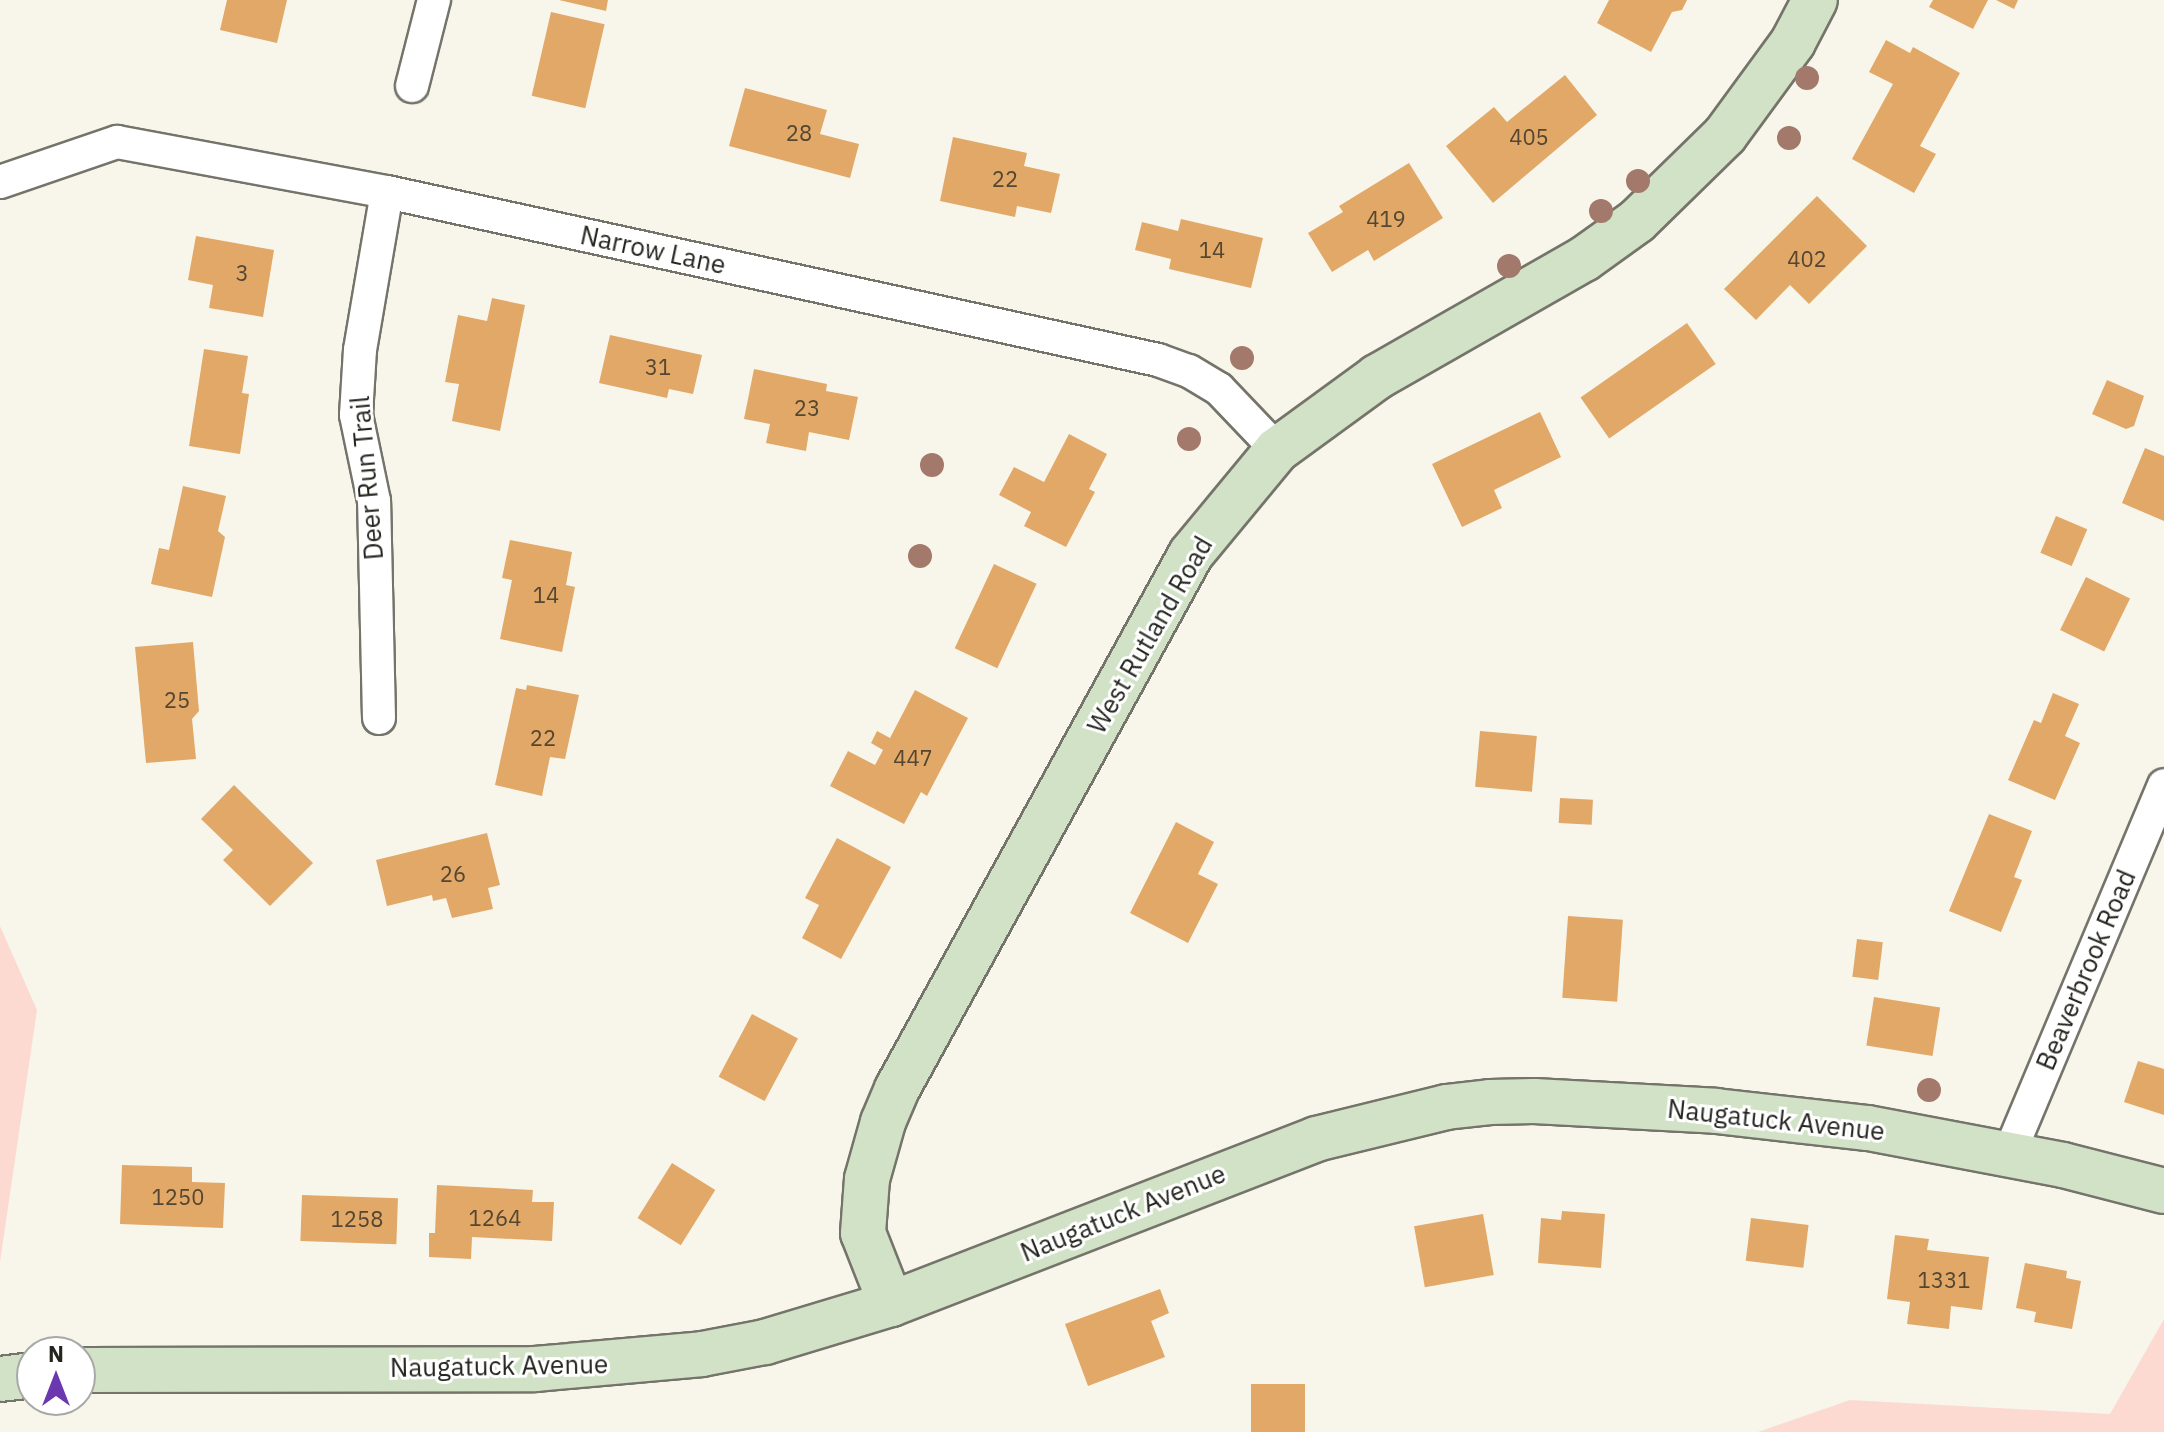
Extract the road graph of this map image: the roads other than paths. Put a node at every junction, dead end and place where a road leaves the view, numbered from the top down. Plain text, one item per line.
1 (434, 0) edge
2 (1815, 0) edge
3 (412, 86) dead end
4 (0, 182) edge
5 (387, 192) junction
6 (1277, 450) junction
7 (379, 718) dead end
8 (2164, 785) edge
9 (2009, 1154) junction
10 (2164, 1191) edge
11 (891, 1304) junction
12 (96, 1370) edge

1 - 3 street
2 - 6 main road, West Rutland Road
4 - 5 street, Narrow Lane
5 - 6 street, Narrow Lane
5 - 7 street, Deer Run Trail
6 - 11 main road, West Rutland Road
8 - 9 street, Beaverbrook Road
9 - 10 main road, Naugatuck Avenue
9 - 11 main road, Naugatuck Avenue
11 - 12 main road, Naugatuck Avenue

